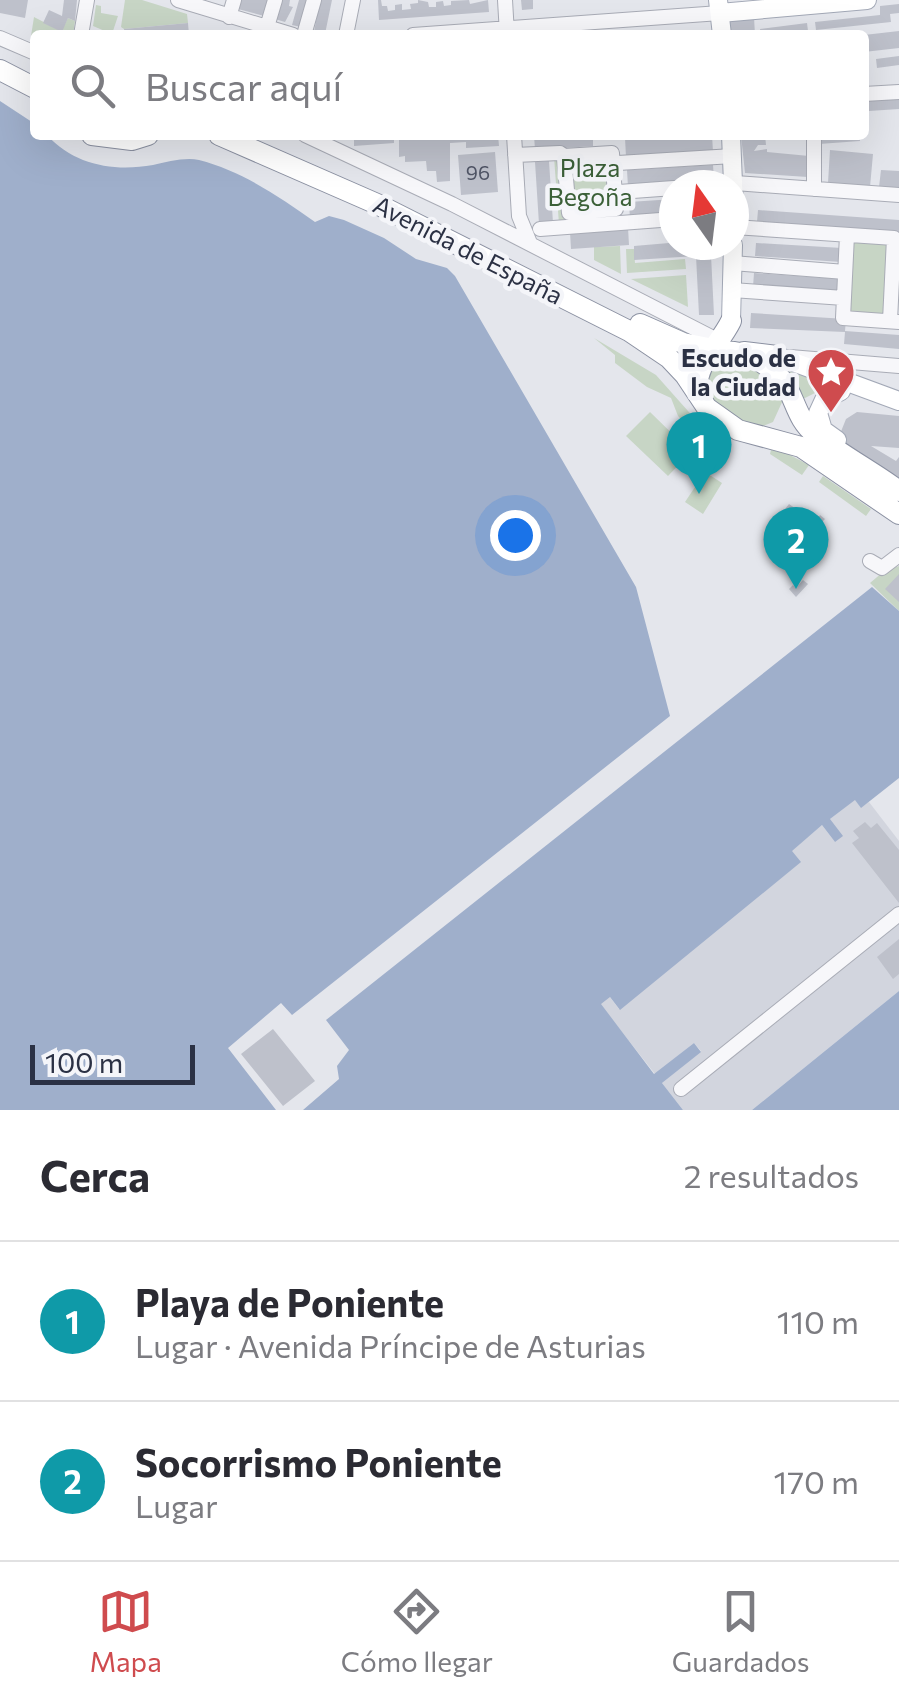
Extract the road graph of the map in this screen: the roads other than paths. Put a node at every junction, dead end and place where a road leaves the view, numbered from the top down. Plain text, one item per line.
1 (86, 0) edge
2 (234, 0) edge
3 (274, 0) edge
4 (314, 0) edge
5 (353, 0) edge
6 (505, 0) edge
7 (866, 0) edge
8 (187, 1) edge
9 (719, 7) edge
10 (229, 16) junction
11 (267, 28) junction
12 (614, 28) edge
13 (83, 30) edge
14 (274, 30) edge
15 (305, 30) edge
16 (347, 30) edge
17 (506, 30) edge
18 (542, 30) edge
19 (0, 38) edge
20 (30, 51) edge
21 (0, 57) edge
22 (30, 67) edge
23 (0, 70) edge
24 (30, 85) edge
25 (899, 92) edge
26 (869, 94) edge
27 (231, 140) edge
28 (263, 140) edge
29 (319, 140) edge
30 (335, 140) edge
31 (514, 140) edge
32 (731, 140) edge
33 (814, 140) edge
34 (615, 150) edge
35 (341, 152) junction
36 (516, 155) junction
37 (564, 156) junction
38 (733, 156) junction
39 (734, 170) edge
40 (749, 184) edge
41 (659, 189) edge
42 (814, 189) junction
43 (620, 192) junction
44 (899, 195) edge
45 (620, 215) junction
46 (519, 216) junction
47 (659, 218) edge
48 (568, 220) junction
49 (749, 227) edge
50 (499, 228) junction
51 (540, 229) dead end
52 (847, 235) junction
53 (530, 244) junction
54 (749, 257) edge
55 (733, 260) edge
56 (845, 272) junction
57 (732, 290) junction
58 (844, 298) junction
59 (895, 321) edge
60 (731, 322) joint
61 (726, 351) junction
62 (777, 356) junction
63 (899, 366) edge
64 (841, 391) junction
65 (865, 391) junction
66 (698, 392) junction
67 (899, 402) edge
68 (791, 409) junction
69 (759, 436) junction
70 (899, 482) edge
71 (899, 491) edge
72 (899, 514) edge
73 (899, 553) edge
74 (877, 564) dead end
75 (899, 914) edge
76 (680, 1089) dead end

1 - 13 street
2 - 10 street
3 - 11 street
4 - 15 street
5 - 16 street
6 - 17 street
7 - 9 main road
8 - 10 street
9 - 12 street
10 - 11 street
11 - 14 street
12 - 18 street
19 - 20 street
21 - 22 highway
23 - 24 highway
25 - 26 street
27 - 66 highway, Avenida de España
28 - 61 highway, Avenida de España
29 - 35 street, Avenida de España
30 - 35 street
31 - 36 street
32 - 38 main road
33 - 42 street
34 - 37 street
34 - 38 street
34 - 43 street
34 - 45 street
35 - 50 street, Avenida de España
36 - 37 street
36 - 46 street
37 - 48 street
38 - 39 main road
40 - 42 street
41 - 43 street
42 - 44 street
43 - 45 street
45 - 47 street
45 - 48 street
46 - 50 street
46 - 53 street
48 - 51 street
49 - 52 street
50 - 53 street, Avenida de España
52 - 56 street
52 - 59 street
53 - 61 street, Avenida de España
54 - 56 street
55 - 57 main road
56 - 58 street
57 - 58 street
57 - 60 main road
58 - 59 street
60 - 61 highway
61 - 62 highway
61 - 66 highway
61 - 68 highway
62 - 63 street
62 - 65 main road
64 - 65 main road
64 - 68 main road
64 - 70 main road
65 - 67 main road
66 - 69 highway
68 - 69 highway
68 - 71 highway
69 - 72 highway
73 - 74 street
75 - 76 street

